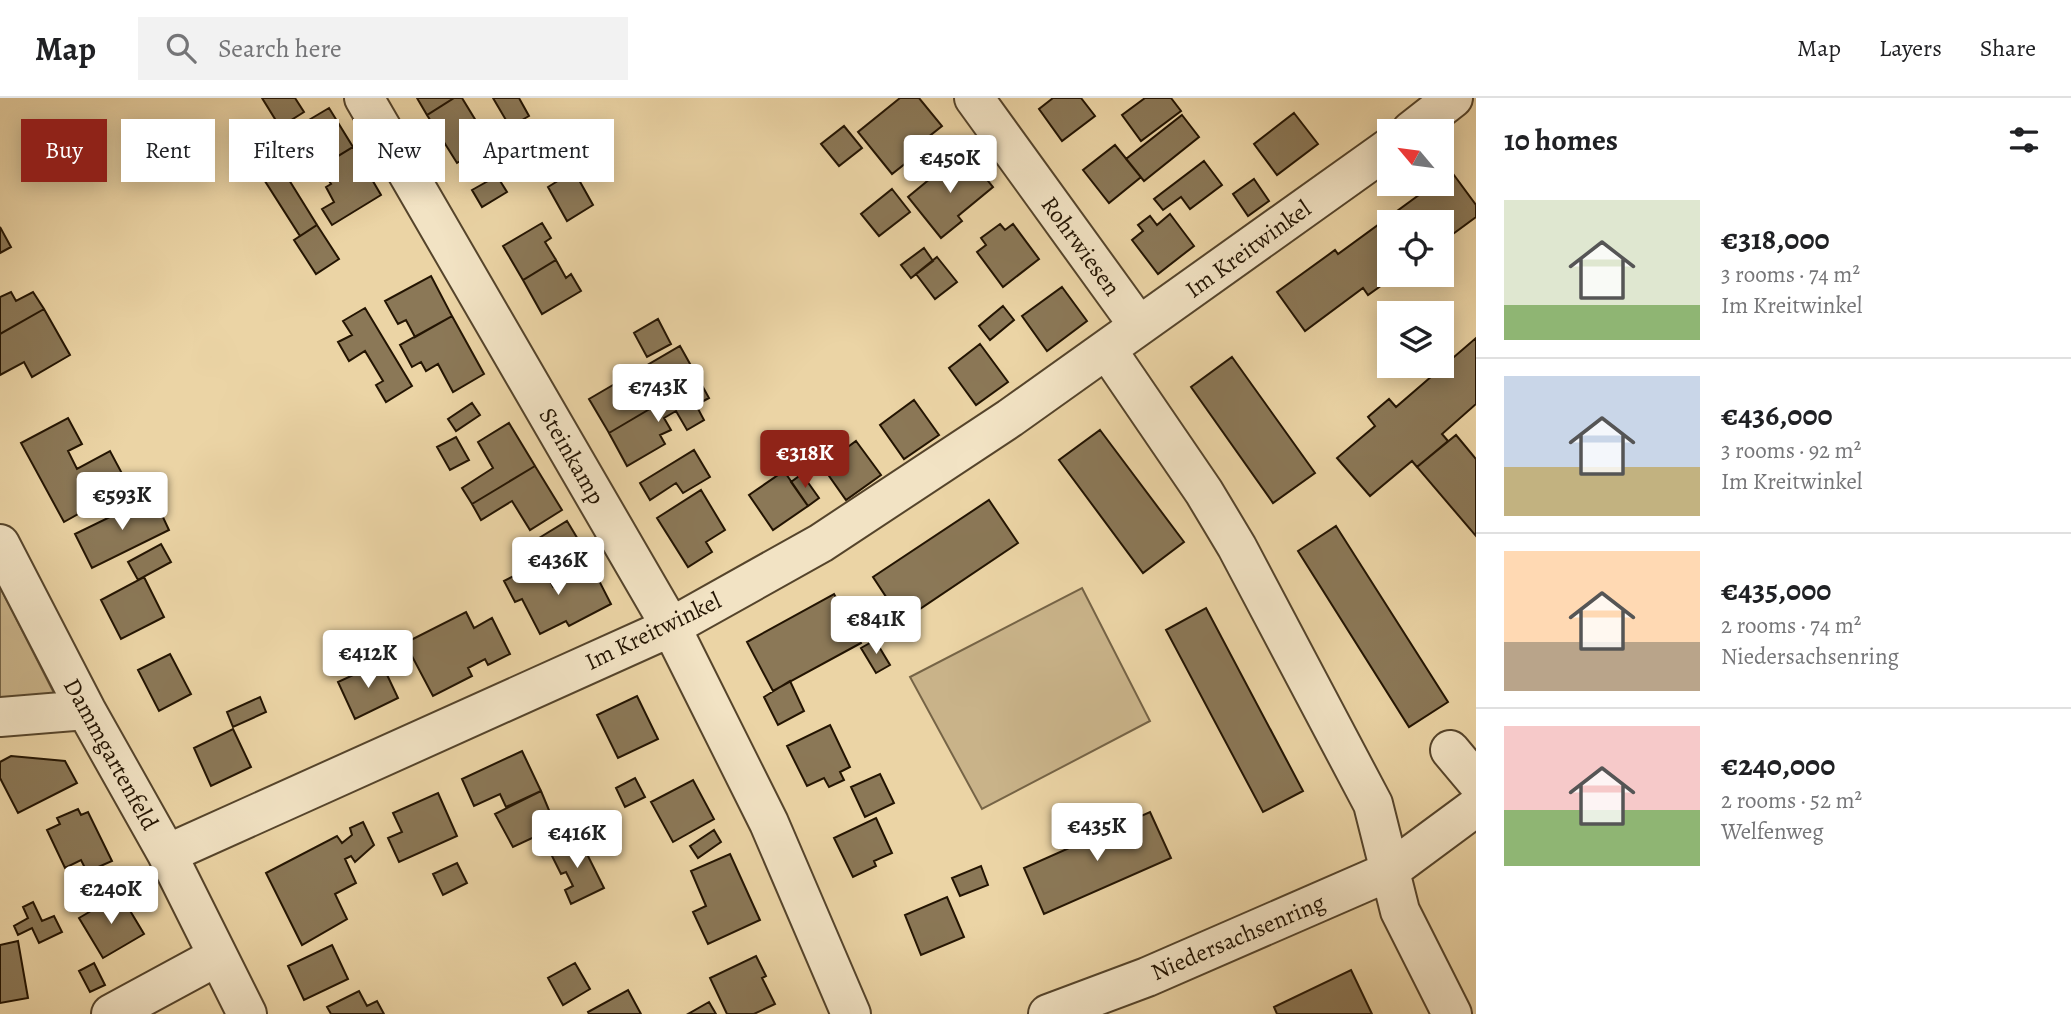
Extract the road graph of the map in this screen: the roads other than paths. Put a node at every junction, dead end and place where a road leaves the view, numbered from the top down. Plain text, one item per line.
1 (364, 98) edge
2 (974, 98) edge
3 (1453, 98) edge
4 (1426, 119) edge
5 (1377, 156) edge
6 (1139, 326) junction
7 (1107, 350) junction
8 (0, 544) edge
9 (671, 627) junction
10 (86, 710) junction
11 (0, 716) edge
12 (1450, 750) dead end
13 (1476, 781) edge
14 (1476, 807) edge
15 (167, 854) junction
16 (1388, 872) junction
17 (218, 956) junction
18 (111, 1014) edge
19 (247, 1014) edge
20 (851, 1014) edge
21 (1048, 1014) edge
22 (1452, 1014) edge

1 - 9 street, Steinkamp
2 - 6 street, Rohrwiesen
3 - 4 street
5 - 6 street, Im Kreitwinkel
6 - 7 street, Im Kreitwinkel
7 - 9 street, Im Kreitwinkel
7 - 16 street
8 - 10 street, Dammgartenfeld
9 - 15 street, Im Kreitwinkel
9 - 20 street, Steinkamp
10 - 11 street
10 - 15 street, Dammgartenfeld
12 - 13 street
14 - 16 street, Niedersachsenring
15 - 17 street, Dammgartenfeld
16 - 21 street, Niedersachsenring
16 - 22 street
17 - 18 street
17 - 19 street, Dammgartenfeld

